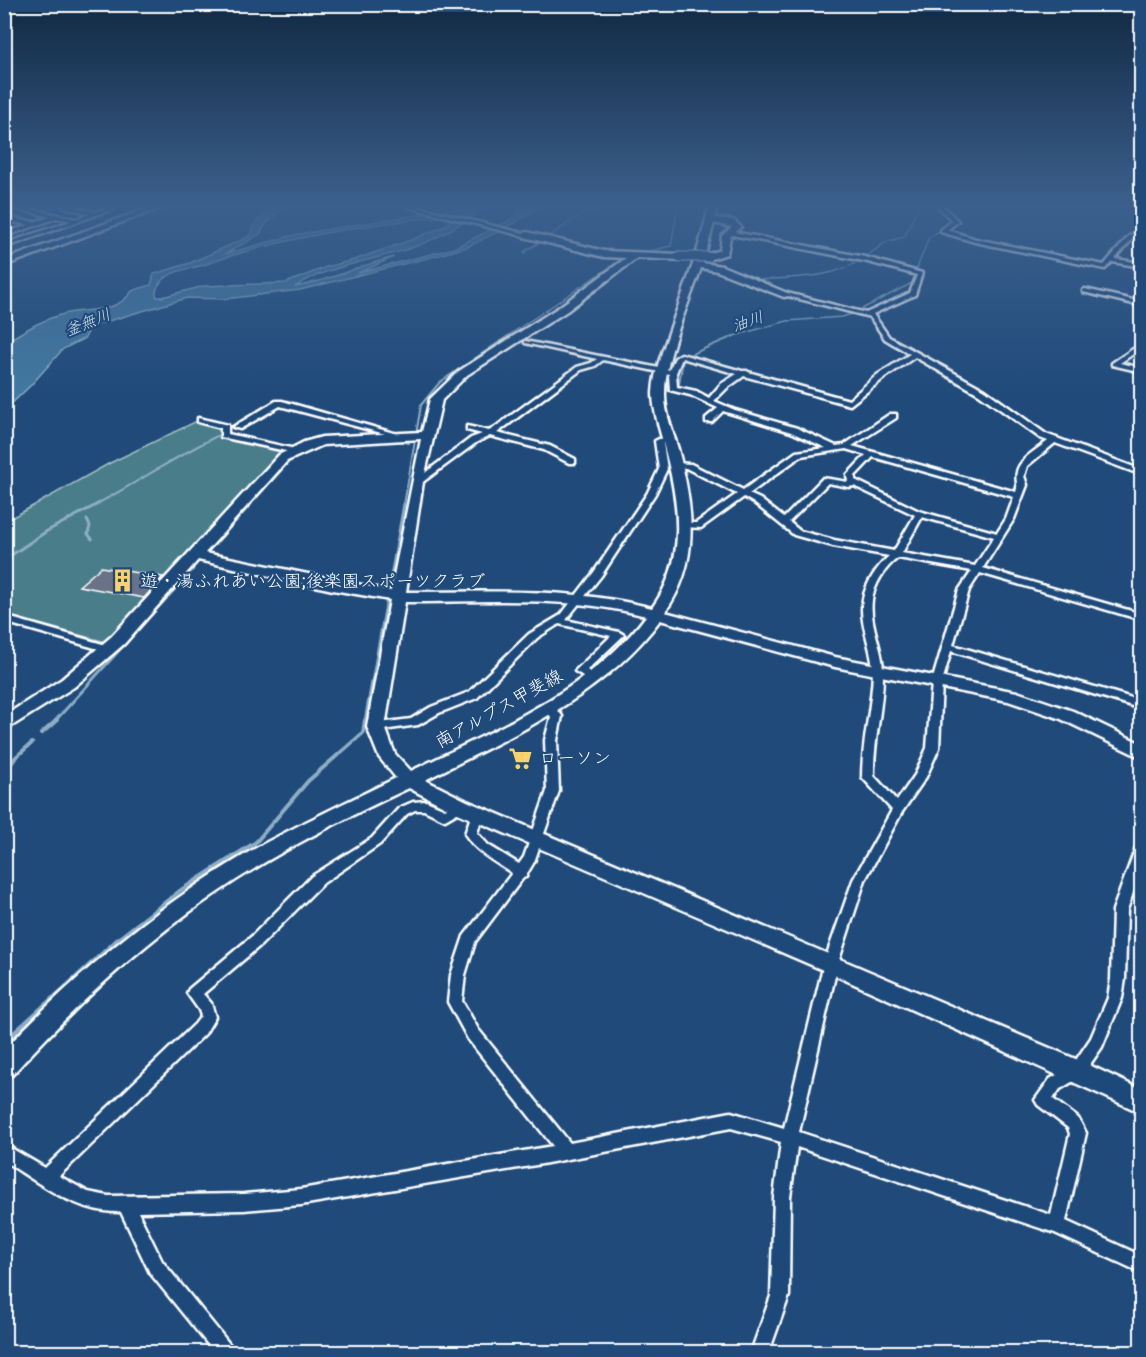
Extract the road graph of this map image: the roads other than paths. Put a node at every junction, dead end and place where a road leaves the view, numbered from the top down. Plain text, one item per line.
1 (616, 269) edge
2 (699, 269) edge
3 (722, 269) edge
4 (904, 269) edge
5 (1084, 291) dead end
6 (787, 295) joint
7 (1142, 304) edge
8 (866, 315) junction
9 (527, 342) dead end
10 (1142, 345) edge
11 (914, 354) junction
12 (600, 360) junction
13 (1142, 370) edge
14 (746, 372) junction
15 (667, 373) junction
16 (711, 400) junction
17 (723, 407) junction
18 (893, 416) dead end
19 (201, 420) dead end
20 (709, 420) dead end
21 (237, 427) dead end
22 (470, 428) dead end
23 (492, 433) junction
24 (427, 435) junction
25 (400, 436) junction
26 (669, 440) junction
27 (1053, 441) junction
28 (846, 447) junction
29 (835, 449) junction
30 (295, 451) junction
31 (872, 454) junction
32 (572, 461) dead end
33 (675, 465) junction
34 (1142, 473) edge
35 (417, 482) junction
36 (854, 483) junction
37 (744, 494) junction
38 (1018, 495) junction
39 (920, 514) junction
40 (783, 523) junction
41 (686, 525) junction
42 (999, 536) junction
43 (195, 555) junction
44 (896, 555) junction
45 (975, 569) junction
46 (397, 597) junction
47 (578, 599) junction
48 (657, 613) junction
49 (1142, 617) edge
50 (4, 619) edge
51 (557, 621) junction
52 (948, 647) junction
53 (109, 649) junction
54 (878, 671) junction
55 (592, 677) junction
56 (937, 682) junction
57 (1142, 705) edge
58 (548, 706) junction
59 (4, 725) edge
60 (376, 727) junction
61 (1142, 752) edge
62 (409, 780) junction
63 (460, 806) junction
64 (898, 808) junction
65 (477, 813) junction
66 (536, 837) junction
67 (1142, 847) edge
68 (522, 873) junction
69 (831, 963) junction
70 (4, 1066) edge
71 (1077, 1071) junction
72 (1142, 1102) edge
73 (790, 1137) junction
74 (567, 1151) junction
75 (4, 1152) edge
76 (46, 1178) junction
77 (126, 1204) junction
78 (1056, 1224) junction
79 (1142, 1265) edge
80 (225, 1353) edge
81 (760, 1353) edge

1 - 24 street
2 - 15 street, 南アルプス甲斐線
3 - 6 street
4 - 8 street
5 - 7 street
6 - 8 street
8 - 11 street
9 - 12 street
10 - 13 street
11 - 14 street
11 - 27 street
12 - 15 street
12 - 23 street
14 - 15 street
14 - 16 street
15 - 16 street
15 - 26 street, 南アルプス甲斐線
16 - 17 street
17 - 20 street
17 - 29 street
18 - 28 street
19 - 30 street
21 - 25 street
22 - 23 street
23 - 32 street
23 - 35 street
24 - 25 street
24 - 35 street
25 - 30 street
26 - 33 street, 南アルプス甲斐線
26 - 47 street
27 - 34 street
27 - 38 street
28 - 29 street
28 - 31 street
29 - 37 street
30 - 43 street
31 - 36 street
31 - 38 street
33 - 37 street
33 - 41 street, 南アルプス甲斐線
35 - 46 street
36 - 39 street
36 - 40 street
37 - 40 street
37 - 41 street
38 - 42 street
39 - 42 street
39 - 44 street
40 - 44 street
41 - 48 street, 南アルプス甲斐線
42 - 45 street
43 - 46 street
43 - 53 street
44 - 45 street
44 - 54 street
45 - 49 street
45 - 52 street
46 - 47 street
46 - 60 street
47 - 48 street
47 - 51 street
48 - 54 street
48 - 55 street, 南アルプス甲斐線
50 - 53 street
51 - 55 street
51 - 60 street
52 - 56 street
52 - 57 street
53 - 59 street
54 - 56 street
54 - 64 street
55 - 58 street, 南アルプス甲斐線
56 - 61 street
56 - 64 street
58 - 62 street, 南アルプス甲斐線
58 - 66 street
60 - 62 street
62 - 63 street
62 - 70 street, 南アルプス甲斐線
63 - 65 street
63 - 76 street
64 - 69 street
65 - 66 street
65 - 68 street
66 - 68 street
66 - 69 street
67 - 71 street
68 - 74 street
69 - 71 street
69 - 73 street
71 - 72 street
71 - 78 street
73 - 74 street
73 - 78 street
73 - 81 street
74 - 77 street
75 - 76 street
76 - 77 street
77 - 80 street
78 - 79 street

